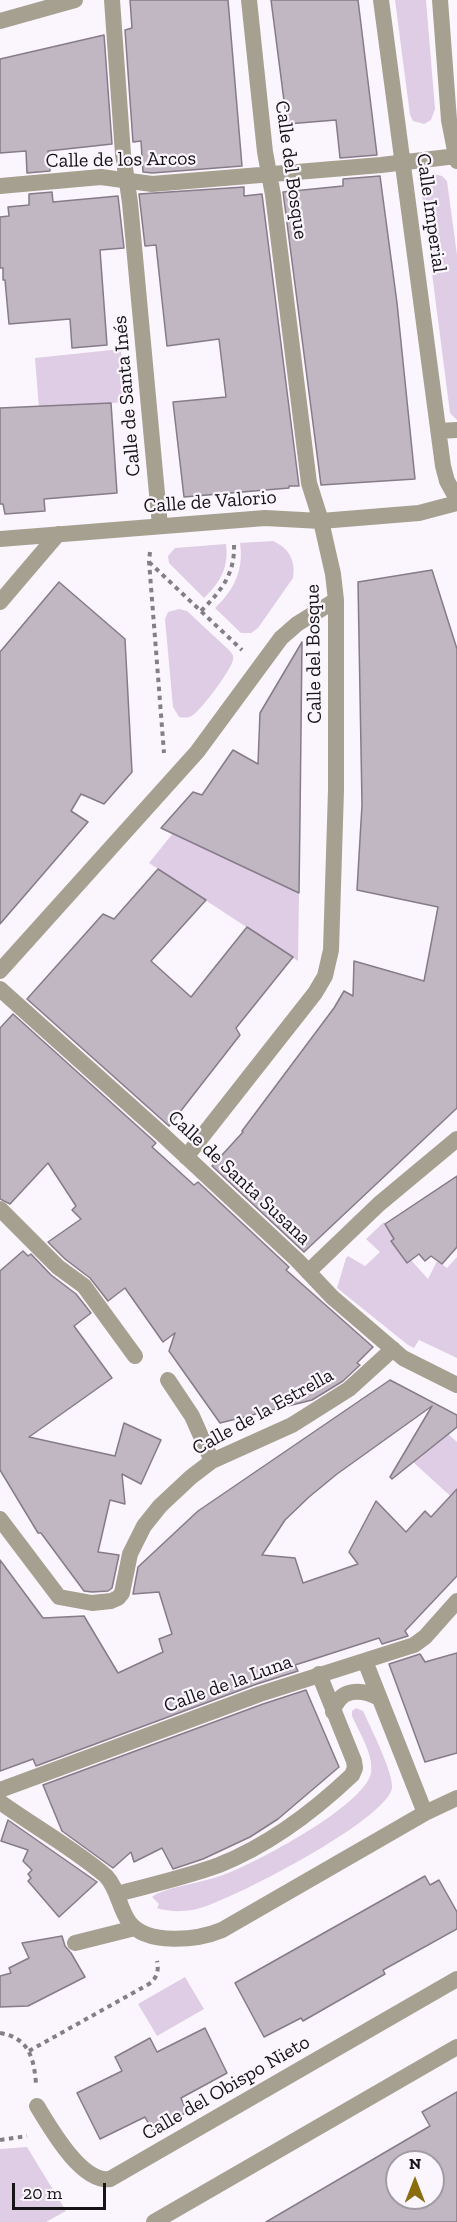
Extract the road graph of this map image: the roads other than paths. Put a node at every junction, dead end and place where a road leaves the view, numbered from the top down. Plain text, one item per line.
1 (75, 0) edge
2 (112, 0) edge
3 (249, 0) edge
4 (381, 0) edge
5 (440, 0) edge
6 (0, 21) edge
7 (457, 158) edge
8 (403, 162) junction
9 (269, 174) junction
10 (127, 181) junction
11 (0, 186) edge
12 (457, 430) edge
13 (439, 431) junction
14 (457, 501) edge
15 (321, 521) junction
16 (160, 526) junction
17 (58, 534) junction
18 (0, 539) edge
19 (336, 600) junction
20 (0, 602) edge
21 (0, 971) edge
22 (0, 989) edge
23 (457, 1139) edge
24 (186, 1157) junction
25 (0, 1209) edge
26 (308, 1272) junction
27 (393, 1349) junction
28 (135, 1356) dead end
29 (168, 1380) dead end
30 (457, 1385) edge
31 (212, 1461) junction
32 (0, 1519) edge
33 (457, 1601) edge
34 (365, 1661) junction
35 (319, 1674) junction
36 (380, 1698) junction
37 (333, 1712) junction
38 (0, 1790) edge
39 (457, 1798) edge
40 (0, 1802) edge
41 (425, 1813) junction
42 (117, 1894) junction
43 (135, 1928) junction
44 (75, 1943) dead end
45 (457, 1979) edge
46 (457, 2047) edge
47 (38, 2106) road end
48 (154, 2222) edge

1 - 6 street
2 - 10 street, Calle de Santa Inés
3 - 9 street, Calle del Bosque
4 - 8 street, Calle Imperial
5 - 7 street, Calle Imperial
7 - 8 street, Calle de los Arcos
8 - 9 street, Calle de los Arcos
8 - 13 street, Calle Imperial
9 - 10 street, Calle de los Arcos
9 - 15 street, Calle del Bosque
10 - 11 street, Calle de los Arcos
10 - 16 street, Calle de Santa Inés
12 - 13 street
13 - 14 street, Calle Imperial
14 - 15 street, Calle de Valorio
15 - 16 street, Calle de Valorio
15 - 19 street, Calle del Bosque
16 - 17 street, Calle de Valorio
17 - 18 street, Calle de Valorio
17 - 20 street
19 - 21 street
19 - 24 street, Calle del Bosque
22 - 24 street, Calle de Santa Susana
23 - 26 street
24 - 26 street, Calle de Santa Susana
25 - 28 street
26 - 27 street, Calle de Santa Susana
27 - 30 street, Calle de Santa Susana
27 - 31 street, Calle de la Estrella
29 - 31 street
31 - 32 street, Calle de la Estrella
33 - 34 street, Calle de la Luna
34 - 35 street, Calle de la Luna
34 - 36 street
35 - 37 street
35 - 38 street, Calle de la Luna
36 - 37 street
36 - 41 street
37 - 42 street
39 - 41 street
40 - 42 street
41 - 43 street
42 - 43 street
43 - 44 street
45 - 47 street, Calle del Obispo Nieto
46 - 48 street

